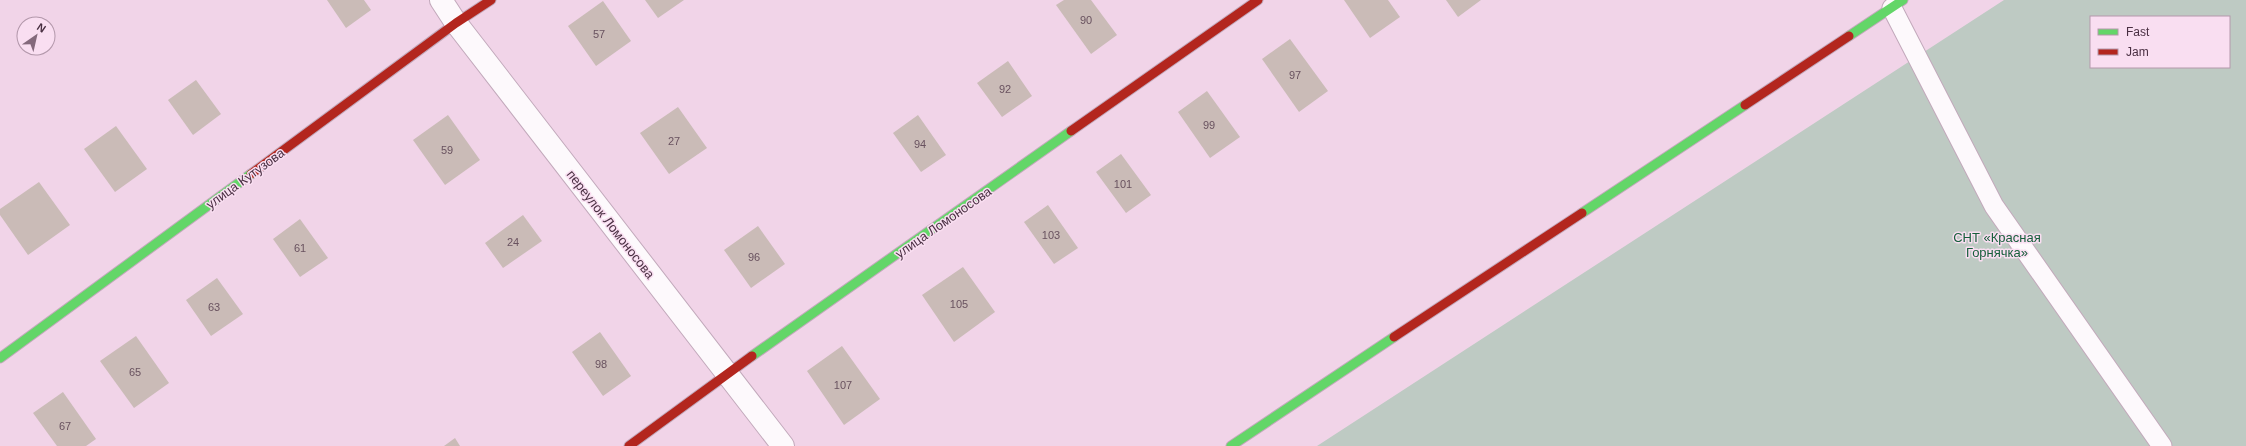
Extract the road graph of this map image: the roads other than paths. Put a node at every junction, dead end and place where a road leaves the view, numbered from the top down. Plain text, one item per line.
1 (441, 0) edge
2 (491, 0) edge
3 (1258, 0) edge
4 (1898, 4) edge
5 (456, 23) junction
6 (0, 358) edge
7 (726, 374) junction
8 (629, 446) edge
9 (783, 446) edge
10 (1232, 446) edge
11 (2162, 446) edge

1 - 5 street, переулок Ломоносова
2 - 5 street, улица Кутузова
3 - 7 street, улица Ломоносова
4 - 10 street
4 - 11 lane
5 - 6 street, улица Кутузова
5 - 7 street, переулок Ломоносова
7 - 8 street, улица Ломоносова
7 - 9 street, переулок Ломоносова

